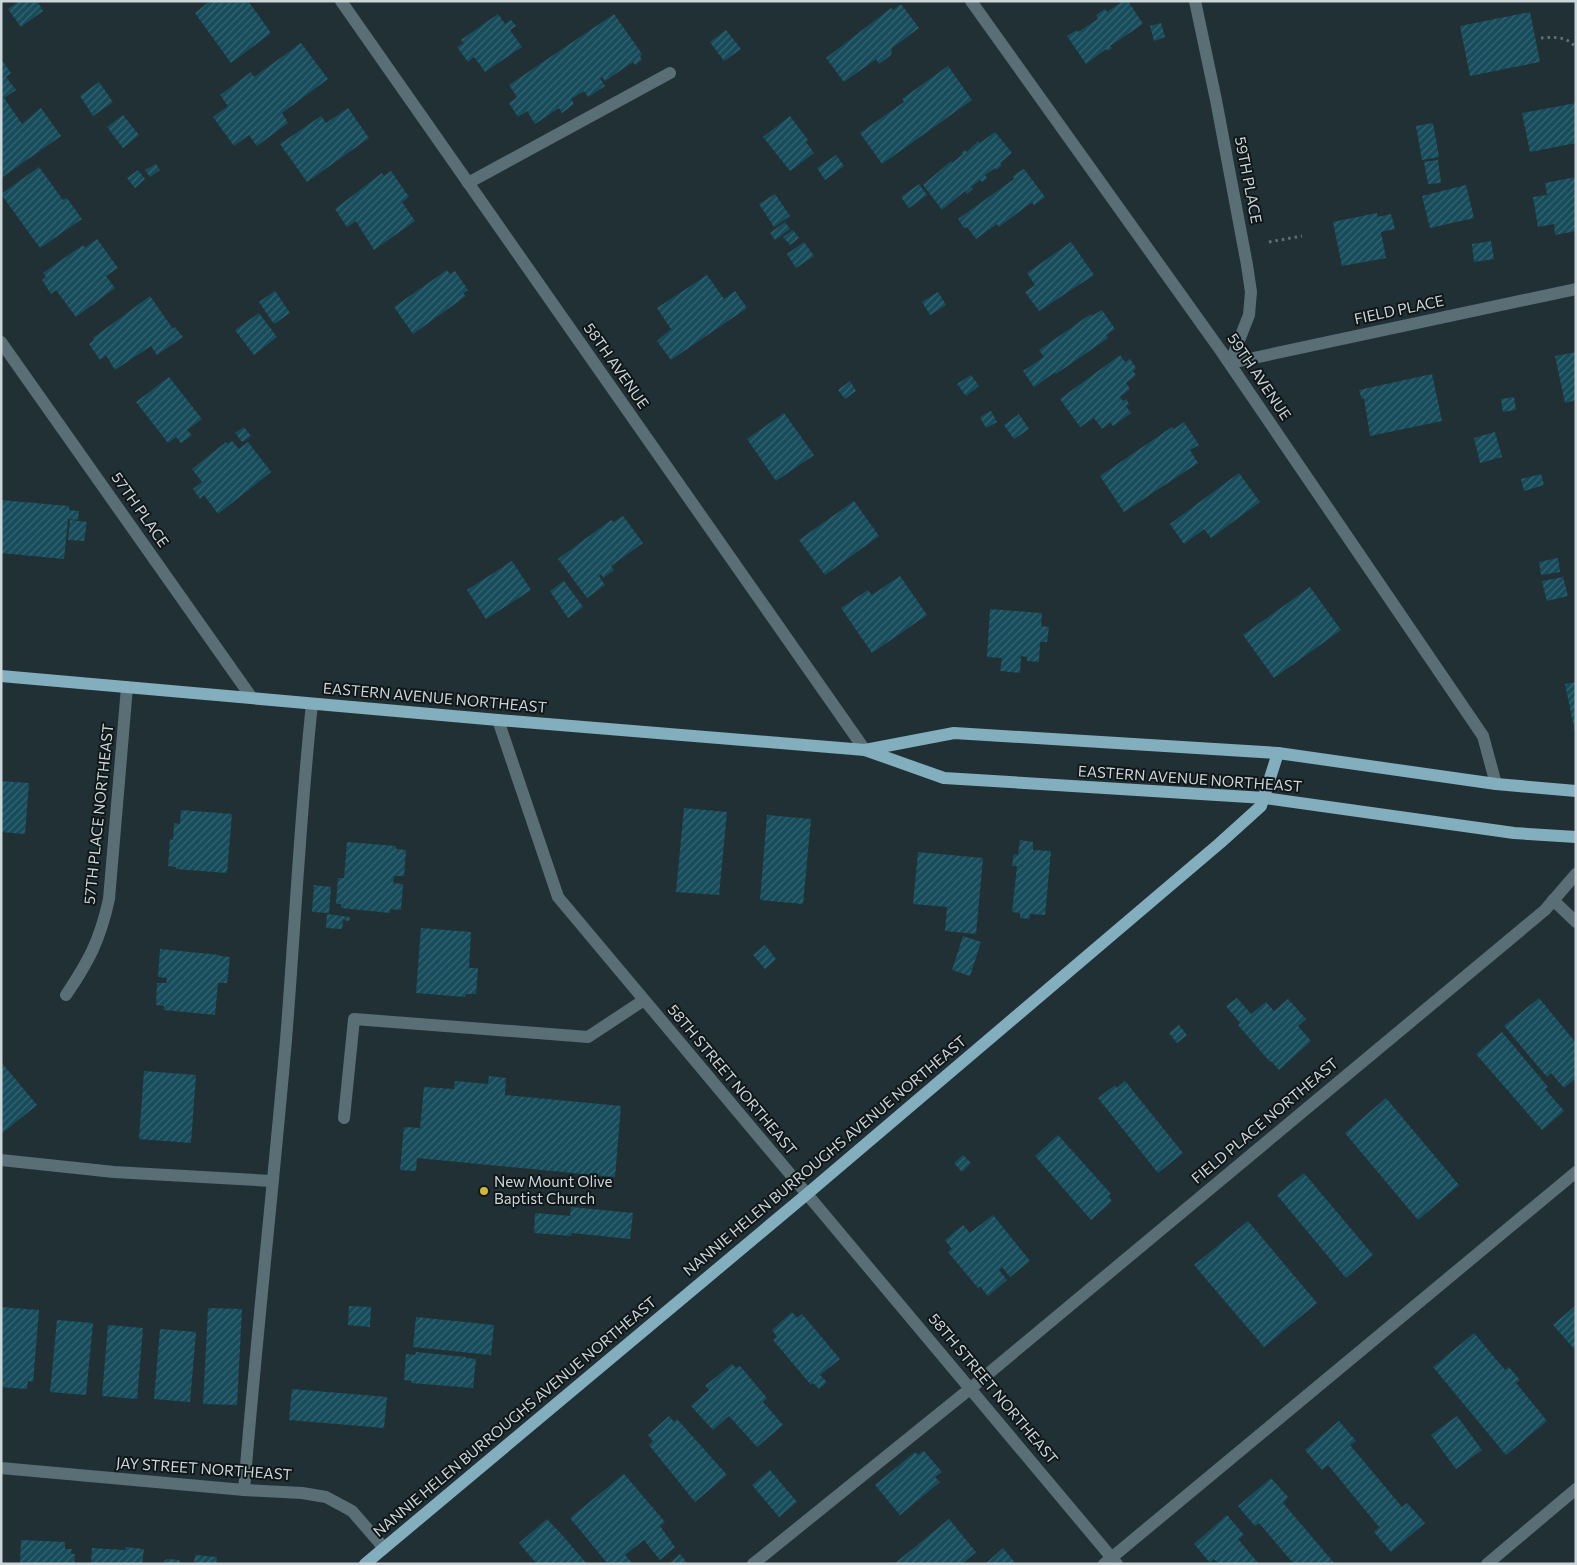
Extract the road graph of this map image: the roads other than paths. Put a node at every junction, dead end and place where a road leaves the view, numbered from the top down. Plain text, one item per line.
1 (341, 1) edge
2 (971, 1) edge
3 (1195, 1) edge
4 (670, 73) dead end
5 (468, 183) junction
6 (1576, 289) edge
7 (1, 342) edge
8 (1230, 363) junction
9 (1, 676) edge
10 (127, 687) junction
11 (252, 698) junction
12 (312, 704) junction
13 (498, 720) junction
14 (865, 750) junction
15 (1278, 753) junction
16 (1496, 784) junction
17 (1576, 791) edge
18 (1265, 798) junction
19 (1576, 837) edge
20 (1576, 874) edge
21 (1553, 900) junction
22 (1576, 922) edge
23 (66, 995) dead end
24 (644, 1000) junction
25 (344, 1118) dead end
26 (1, 1160) edge
27 (1576, 1172) edge
28 (272, 1181) junction
29 (806, 1194) junction
30 (971, 1388) junction
31 (1, 1468) edge
32 (1576, 1489) edge
33 (244, 1490) junction
34 (384, 1548) junction
35 (1111, 1562) edge
36 (365, 1564) edge
37 (753, 1564) edge
38 (1486, 1564) edge

1 - 5 street, 58TH AVENUE
2 - 8 street, 59TH AVENUE
3 - 8 street, 59TH PLACE
4 - 5 street
5 - 14 street, 58TH AVENUE
6 - 8 street, FIELD PLACE
7 - 11 street, 57TH PLACE
8 - 16 street, 59TH AVENUE
9 - 10 main road, EASTERN AVENUE NORTHEAST
10 - 11 main road, EASTERN AVENUE NORTHEAST
10 - 23 street, 57TH PLACE NORTHEAST
11 - 12 main road, EASTERN AVENUE NORTHEAST
12 - 13 main road, EASTERN AVENUE NORTHEAST
12 - 28 street
13 - 14 main road, EASTERN AVENUE NORTHEAST
13 - 24 street, 58TH STREET NORTHEAST
14 - 15 main road, EASTERN AVENUE NORTHEAST
14 - 18 main road, EASTERN AVENUE NORTHEAST
15 - 16 main road, EASTERN AVENUE NORTHEAST
15 - 18 main road, NANNIE HELEN BURROUGHS AVENUE NORTHEAST
16 - 17 main road, EASTERN AVENUE NORTHEAST
18 - 19 main road, EASTERN AVENUE NORTHEAST
18 - 29 main road, NANNIE HELEN BURROUGHS AVENUE NORTHEAST
20 - 21 street, FIELD PLACE NORTHEAST
21 - 22 street
21 - 30 street, FIELD PLACE NORTHEAST
24 - 25 street
24 - 29 street, 58TH STREET NORTHEAST
26 - 28 street
27 - 35 street
28 - 33 street
29 - 30 street, 58TH STREET NORTHEAST
29 - 34 main road, NANNIE HELEN BURROUGHS AVENUE NORTHEAST
30 - 35 street, 58TH STREET NORTHEAST
30 - 37 street, FIELD PLACE NORTHEAST
31 - 33 street, JAY STREET NORTHEAST
32 - 38 street
33 - 34 street, JAY STREET NORTHEAST
34 - 36 main road, NANNIE HELEN BURROUGHS AVENUE NORTHEAST

